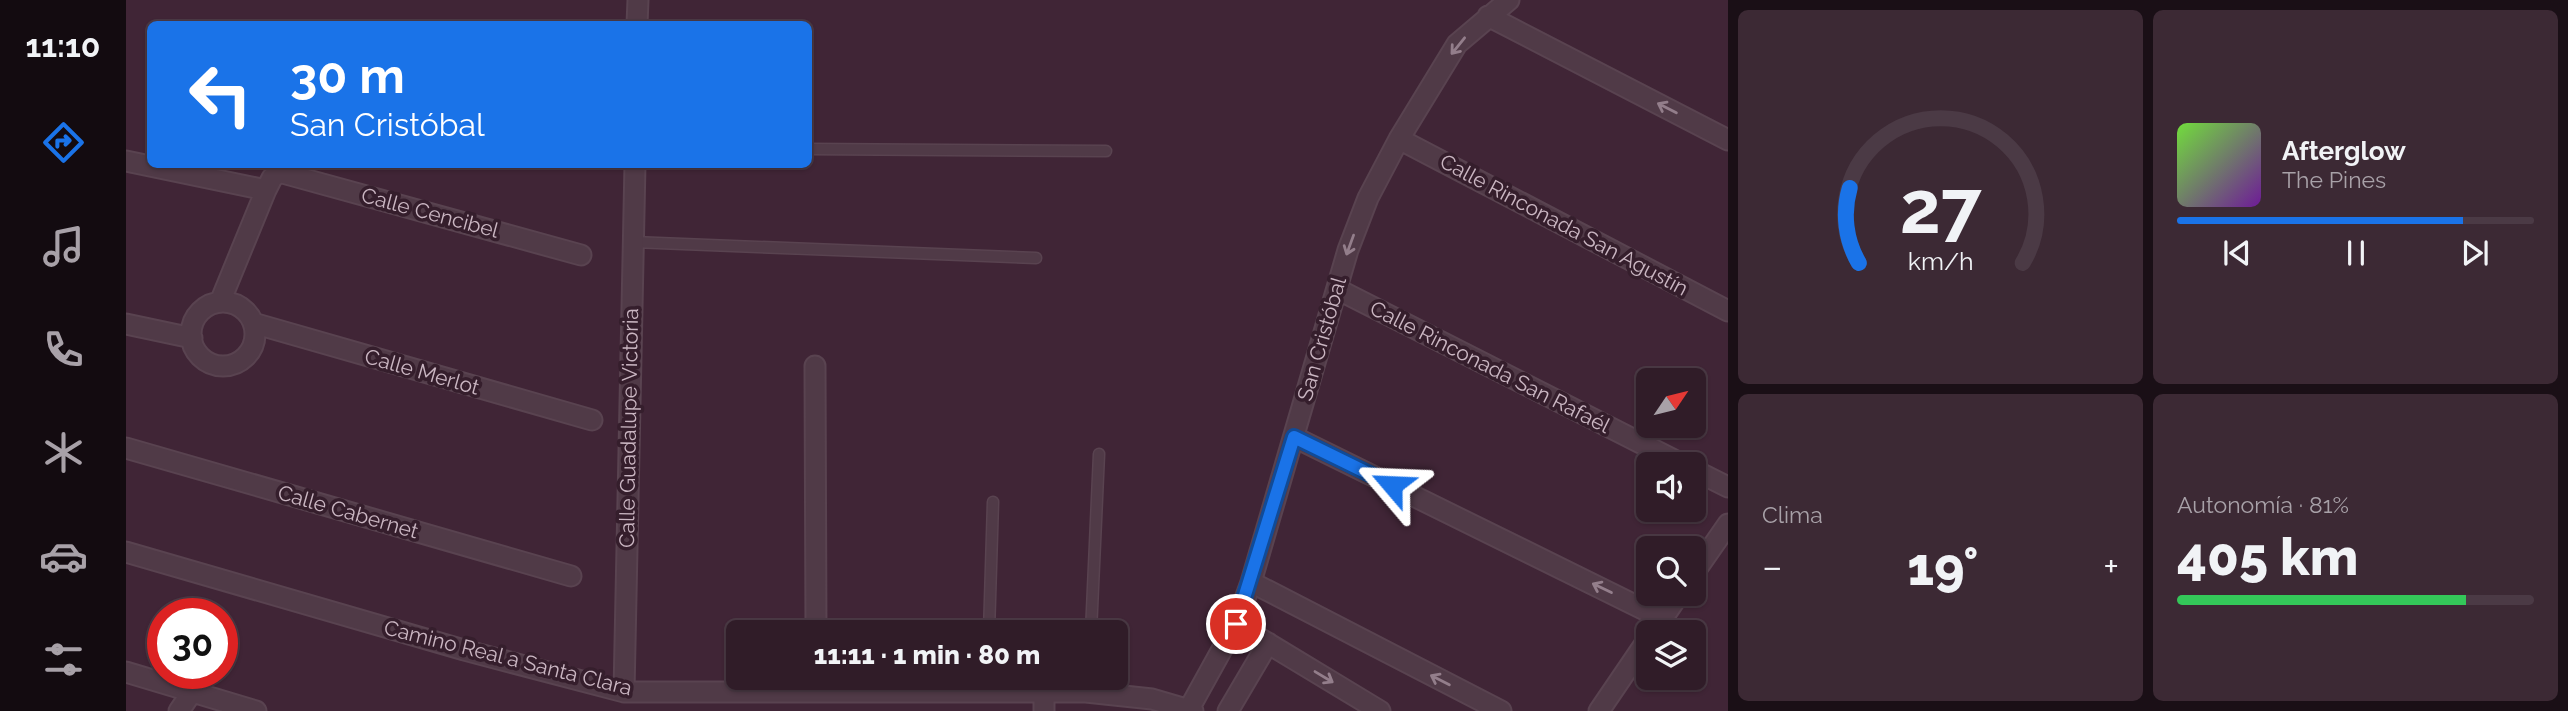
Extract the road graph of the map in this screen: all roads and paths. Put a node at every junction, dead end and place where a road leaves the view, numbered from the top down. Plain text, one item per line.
1 (638, 0) edge
2 (1509, 0) edge
3 (1488, 16) junction
4 (638, 21) edge
5 (1399, 139) junction
6 (1728, 140) edge
7 (812, 149) edge
8 (1106, 151) dead end
9 (126, 162) edge
10 (147, 166) edge
11 (156, 168) edge
12 (635, 168) edge
13 (266, 190) junction
14 (633, 242) junction
15 (581, 255) dead end
16 (1036, 258) dead end
17 (1336, 289) junction
18 (220, 302) junction
19 (1728, 311) edge
20 (253, 323) junction
21 (126, 324) edge
22 (192, 338) junction
23 (814, 366) dead end
24 (592, 420) dead end
25 (1294, 437) junction
26 (126, 448) edge
27 (1658, 452) edge
28 (1099, 454) dead end
29 (1706, 476) edge
30 (1728, 487) edge
31 (993, 502) dead end
32 (1728, 524) edge
33 (126, 552) edge
34 (1706, 556) edge
35 (571, 576) dead end
36 (1251, 582) junction
37 (816, 620) edge
38 (989, 620) edge
39 (1092, 620) edge
40 (1648, 620) edge
41 (1236, 624) junction
42 (1268, 643) junction
43 (1636, 657) edge
44 (126, 672) edge
45 (726, 688) edge
46 (1044, 690) edge
47 (1113, 690) edge
48 (192, 692) junction
49 (624, 692) junction
50 (1191, 710) edge
51 (179, 711) edge
52 (256, 711) edge
53 (1044, 711) edge
54 (1228, 711) edge
55 (1380, 711) edge
56 (1501, 711) edge
57 (1599, 711) edge

1 - 4 street
2 - 3 street, San Cristóbal
3 -> 5 street, San Cristóbal
6 -> 3 street
5 -> 17 street, San Cristóbal
5 - 19 street, Calle Rinconada San Agustín
7 - 8 lane
9 - 10 street
11 - 13 street
12 - 14 street, Calle Guadalupe Victoria
13 - 15 street, Calle Cencibel
13 - 18 street
14 - 16 lane
14 - 49 street, Calle Guadalupe Victoria
17 - 25 street, San Cristóbal
17 - 27 street, Calle Rinconada San Rafaél
18 - 20 street
18 - 22 street
20 - 22 street
20 - 24 street, Calle Merlot
21 - 22 street
23 - 37 street
25 - 36 street, San Cristóbal
40 -> 25 street
26 - 35 street, Calle Cabernet
28 - 39 lane
29 - 30 street
31 - 38 lane
32 - 34 street
33 - 49 street, Camino Real a Santa Clara
36 - 41 street, San Cristóbal
56 -> 36 street
41 - 42 street
41 - 50 street, San Cristóbal
42 - 54 street
42 -> 55 street
43 - 57 street
44 - 48 street
45 - 49 street, Camino Real a Santa Clara
46 - 53 street
47 - 50 street, Camino Real a Santa Clara
48 - 51 street
48 - 52 street

